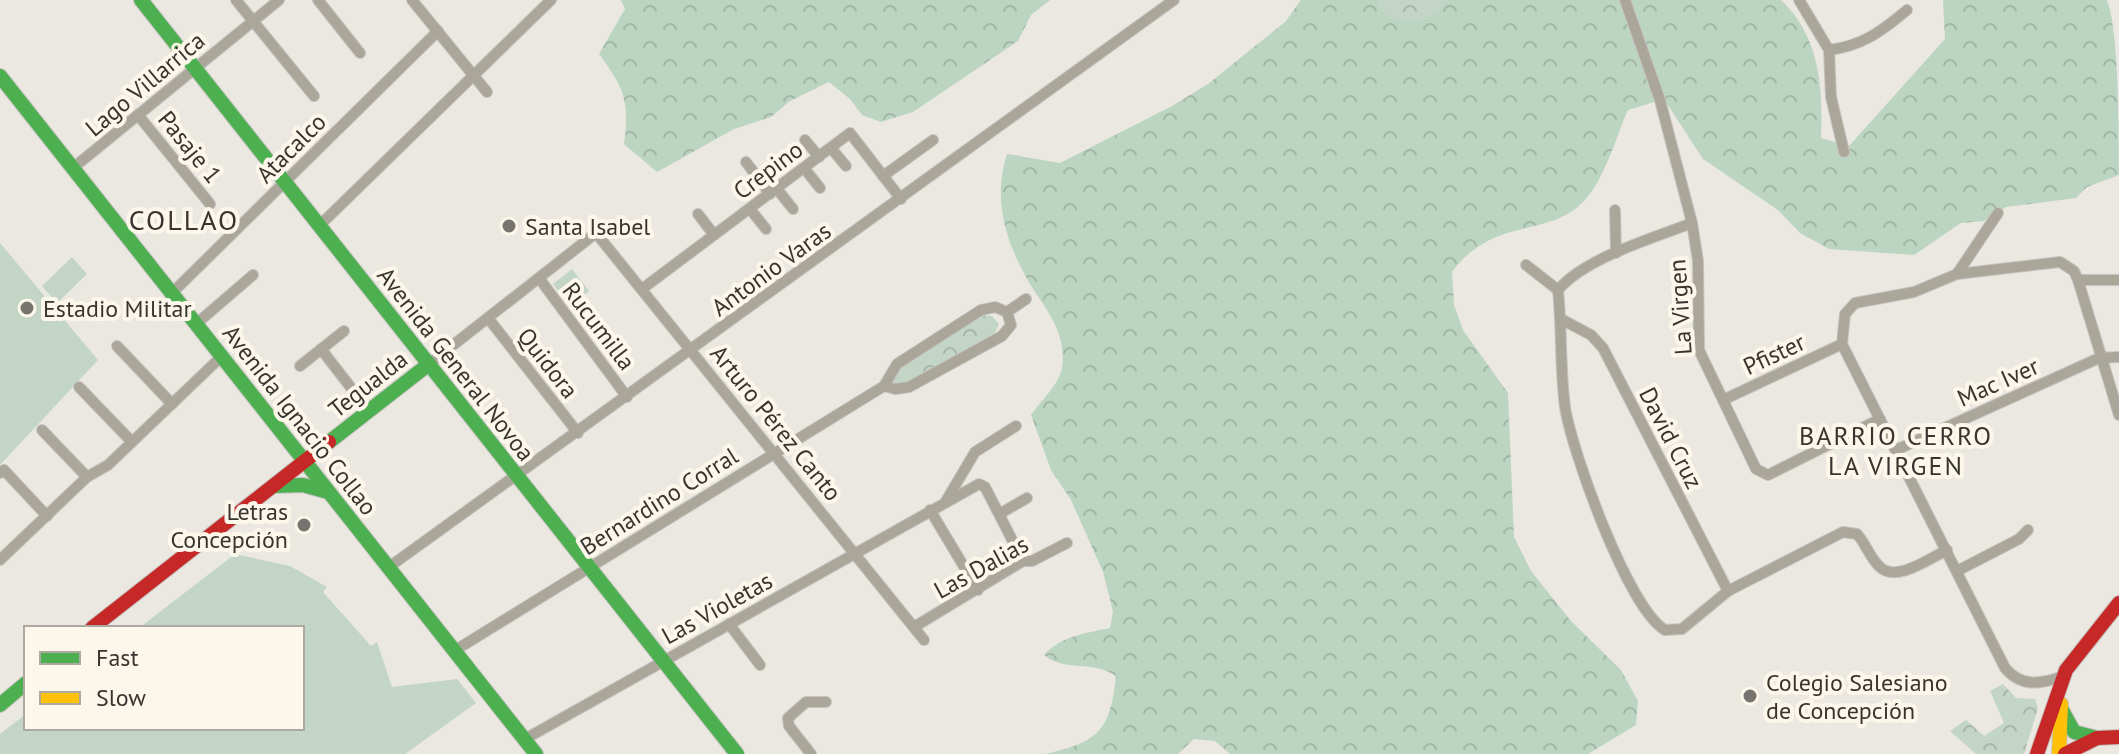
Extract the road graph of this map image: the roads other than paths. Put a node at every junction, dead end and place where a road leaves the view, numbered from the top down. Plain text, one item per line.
1 (141, 0) edge
2 (236, 0) edge
3 (279, 0) edge
4 (318, 0) edge
5 (412, 0) edge
6 (551, 0) edge
7 (1174, 0) edge
8 (1625, 0) edge
9 (1799, 0) edge
10 (1907, 10) dead end
11 (253, 21) junction
12 (438, 31) junction
13 (1829, 50) junction
14 (360, 53) dead end
15 (194, 68) junction
16 (0, 76) edge
17 (474, 76) junction
18 (487, 92) dead end
19 (314, 96) dead end
20 (138, 115) junction
21 (805, 140) dead end
22 (933, 140) dead end
23 (831, 148) junction
24 (1844, 152) dead end
25 (819, 157) junction
26 (746, 162) dead end
27 (846, 166) dead end
28 (73, 168) junction
29 (804, 168) junction
30 (883, 176) junction
31 (285, 183) junction
32 (820, 188) dead end
33 (774, 192) junction
34 (901, 199) junction
35 (210, 204) dead end
36 (750, 209) junction
37 (793, 209) dead end
38 (1615, 210) dead end
39 (1998, 213) dead end
40 (698, 214) dead end
41 (1692, 223) junction
42 (319, 226) junction
43 (766, 229) dead end
44 (596, 233) joint
45 (714, 235) junction
46 (1616, 253) junction
47 (1526, 265) dead end
48 (1957, 274) junction
49 (253, 275) dead end
50 (539, 278) junction
51 (2078, 280) junction
52 (2119, 280) edge
53 (642, 289) junction
54 (1558, 290) junction
55 (172, 293) junction
56 (1026, 299) dead end
57 (1007, 312) junction
58 (488, 318) junction
59 (1561, 319) junction
60 (196, 324) junction
61 (344, 331) dead end
62 (1842, 344) junction
63 (117, 346) dead end
64 (321, 349) junction
65 (693, 351) junction
66 (222, 356) junction
67 (2119, 357) edge
68 (2099, 358) junction
69 (429, 364) junction
70 (300, 366) dead end
71 (884, 386) junction
72 (79, 387) dead end
73 (627, 397) junction
74 (1723, 400) junction
75 (172, 404) junction
76 (369, 411) junction
77 (2119, 415) edge
78 (1880, 419) junction
79 (1016, 426) dead end
80 (42, 430) dead end
81 (578, 433) junction
82 (132, 442) junction
83 (1896, 450) junction
84 (775, 453) junction
85 (305, 461) junction
86 (0, 473) edge
87 (516, 476) junction
88 (87, 477) junction
89 (274, 486) junction
90 (331, 494) junction
91 (1027, 498) dead end
92 (946, 501) junction
93 (930, 510) junction
94 (1001, 513) junction
95 (47, 516) junction
96 (2028, 530) dead end
97 (1067, 543) dead end
98 (1947, 550) junction
99 (855, 553) junction
100 (0, 559) edge
101 (1023, 561) junction
102 (389, 567) junction
103 (590, 567) junction
104 (1957, 571) junction
105 (978, 590) junction
106 (1728, 591) junction
107 (2119, 603) edge
108 (729, 624) junction
109 (95, 626) edge
110 (914, 627) junction
111 (924, 640) dead end
112 (454, 651) junction
113 (664, 661) junction
114 (760, 665) dead end
115 (2064, 676) junction
116 (24, 685) edge
117 (826, 702) dead end
118 (2061, 704) junction
119 (0, 705) edge
120 (2119, 737) edge
121 (2097, 738) junction
122 (525, 739) junction
123 (536, 754) edge
124 (737, 754) edge
125 (811, 754) edge
126 (2037, 754) edge
127 (2062, 754) edge

1 - 15 main road, Avenida General Novoa
2 - 11 street
3 - 11 street, Lago Villarrica
4 - 14 street
5 - 12 street
6 - 17 street
7 - 34 street, Antonio Varas
8 - 41 street, La Virgen
9 - 13 street
10 - 13 street
11 - 15 street, Lago Villarrica
11 - 19 street
12 - 17 street
12 - 31 street, Atacalco
13 - 24 street
15 - 20 street, Lago Villarrica
15 - 31 main road, Avenida General Novoa
16 - 28 main road, Avenida Ignacio Collao
17 - 18 street
17 - 42 street
20 - 28 street, Lago Villarrica
20 - 35 street, Pasaje 1
21 - 25 street
22 - 30 street
23 - 25 street, Crepino
23 - 27 street
23 - 30 street, Crepino
25 - 29 street, Crepino
26 - 33 street
28 - 55 main road, Avenida Ignacio Collao
29 - 32 street
29 - 33 street, Crepino
30 - 34 street, Crepino
31 - 42 main road, Avenida General Novoa
31 - 55 street, Atacalco
33 - 36 street, Crepino
33 - 37 street
34 - 65 street, Antonio Varas
36 - 43 street
36 - 45 street, Crepino
38 - 46 street
39 - 48 street
40 - 45 street
41 - 46 street
41 - 74 street, La Virgen
42 - 69 main road, Avenida General Novoa
44 - 50 street, Tegualda
44 - 53 street, Arturo Pérez Canto
45 - 53 street, Crepino
46 - 54 street
47 - 54 street
48 - 51 street
48 - 62 street
49 - 60 street
50 - 58 street, Tegualda
50 - 73 street, Rucumilla
51 - 52 street
51 - 68 street
53 - 65 street, Arturo Pérez Canto
54 - 59 street
55 - 60 main road, Avenida Ignacio Collao
56 - 57 street, Bernardino Corral
57 - 71 street, Bernardino Corral
57 - 71 street, Bernardino Corral
58 - 69 street, Tegualda
58 - 81 street, Quidora
59 - 106 street, David Cruz
59 - 106 street
60 - 66 main road, Avenida Ignacio Collao
61 - 64 street
62 - 74 street, Pfister
62 - 78 street
63 - 75 street
64 - 70 street
64 - 76 street
65 - 73 street, Antonio Varas
65 - 84 street, Arturo Pérez Canto
66 - 75 street
66 - 85 main road, Avenida Ignacio Collao
67 - 68 street, Mac Iver
68 - 77 street
68 - 83 street, Mac Iver
69 - 76 main road, Tegualda
69 - 87 main road, Avenida General Novoa
71 - 84 street, Bernardino Corral
72 - 82 street
73 - 81 street, Antonio Varas
74 - 78 street, La Virgen
75 - 82 street
76 - 85 main road, Tegualda
78 - 83 street
79 - 92 street
80 - 88 street
81 - 87 street, Antonio Varas
82 - 88 street
83 - 98 street
84 - 99 street, Arturo Pérez Canto
84 - 103 street, Bernardino Corral
85 - 89 main road, Tegualda
85 - 90 main road, Avenida Ignacio Collao
86 - 95 street
87 - 102 street, Antonio Varas
87 - 103 main road, Avenida General Novoa
88 - 95 street
89 - 90 main road
89 - 109 main road, Tegualda
90 - 102 main road, Avenida Ignacio Collao
91 - 94 street
92 - 93 street, Las Violetas
92 - 94 street, Las Violetas
93 - 99 street, Las Violetas
93 - 105 street
94 - 101 street
95 - 100 street
96 - 104 street
97 - 101 street, Las Dalias
98 - 104 street
98 - 106 street
99 - 108 street, Las Violetas
99 - 110 street, Arturo Pérez Canto
101 - 105 street, Las Dalias
102 - 112 main road, Avenida Ignacio Collao
103 - 112 street, Bernardino Corral
103 - 113 main road, Avenida General Novoa
104 - 115 street
105 - 110 street, Las Dalias
107 - 115 main road
108 - 113 street, Las Violetas
108 - 114 street
110 - 111 street, Arturo Pérez Canto
112 - 122 main road, Avenida Ignacio Collao
113 - 122 street, Las Violetas
113 - 124 main road, Avenida General Novoa
115 - 118 main road
115 - 126 main road
116 - 119 main road
117 - 125 street
118 - 121 main road
118 - 127 main road
120 - 121 main road
121 - 127 main road
122 - 123 main road, Avenida Ignacio Collao

